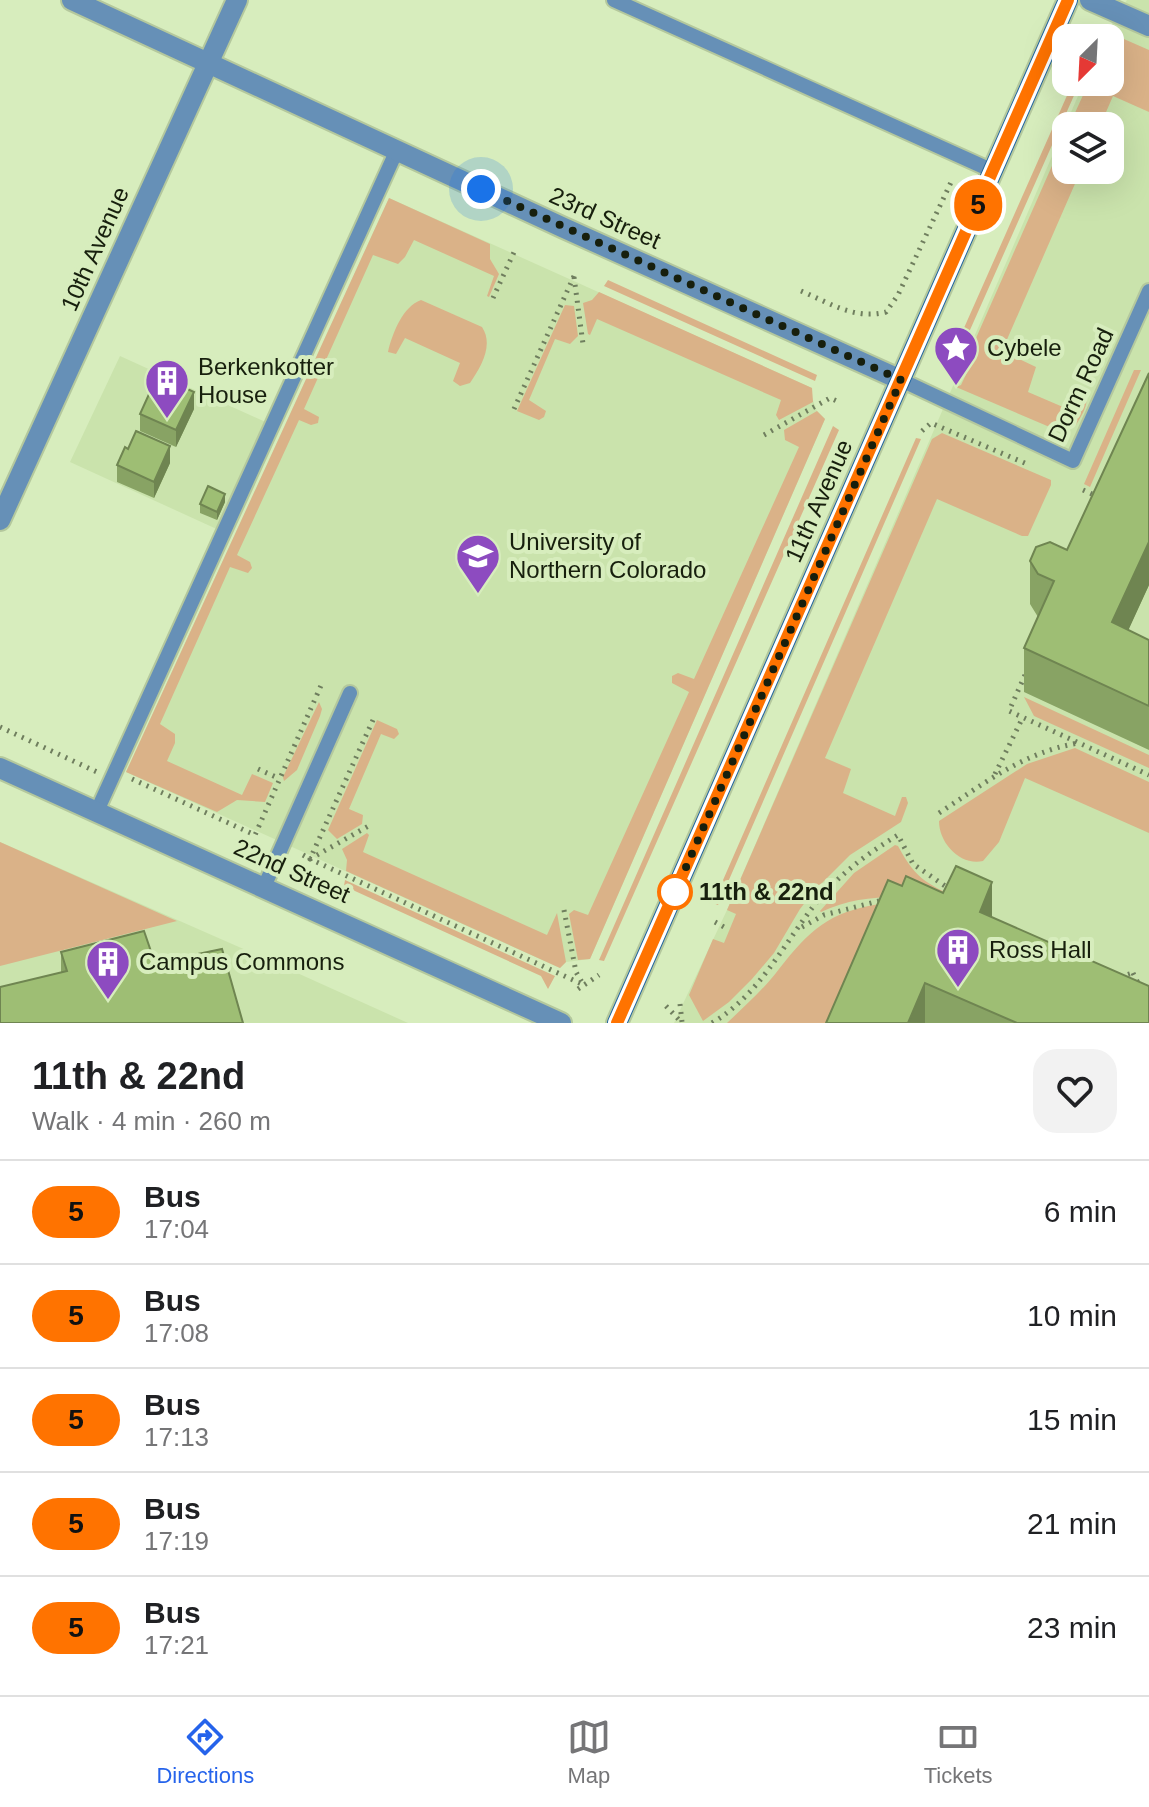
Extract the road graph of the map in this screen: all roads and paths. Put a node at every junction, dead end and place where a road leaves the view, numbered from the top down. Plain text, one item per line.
1 (72, 0) edge
2 (237, 0) edge
3 (614, 0) edge
4 (1068, 0) edge
5 (1090, 0) edge
6 (1149, 26) edge
7 (208, 62) junction
8 (397, 150) junction
9 (993, 171) junction
10 (953, 178) dead end
11 (515, 250) dead end
12 (801, 291) dead end
13 (1149, 291) edge
14 (493, 298) dead end
15 (583, 344) dead end
16 (901, 380) junction
17 (839, 402) dead end
18 (514, 409) dead end
19 (922, 431) dead end
20 (764, 435) dead end
21 (1036, 469) dead end
22 (1083, 490) dead end
23 (1092, 494) edge
24 (0, 520) edge
25 (1028, 669) edge
26 (323, 681) dead end
27 (350, 693) dead end
28 (1023, 717) junction
29 (373, 720) dead end
30 (0, 727) edge
31 (1079, 743) junction
32 (0, 768) edge
33 (258, 769) dead end
34 (98, 772) dead end
35 (115, 772) junction
36 (1149, 775) edge
37 (994, 777) junction
38 (278, 778) junction
39 (97, 811) junction
40 (939, 813) dead end
41 (372, 824) dead end
42 (303, 855) dead end
43 (310, 859) junction
44 (264, 887) junction
45 (956, 893) edge
46 (892, 901) edge
47 (564, 910) dead end
48 (715, 922) dead end
49 (724, 927) dead end
50 (797, 929) junction
51 (1133, 973) joint
52 (599, 975) dead end
53 (581, 987) junction
54 (680, 1004) dead end
55 (666, 1006) dead end
56 (682, 1022) edge
57 (561, 1023) edge
58 (617, 1023) edge
59 (712, 1023) edge

1 - 7 street, 23rd Street
2 - 7 street, 10th Avenue
3 - 9 lane
4 - 9 main road, 11th Avenue
5 - 6 street
7 - 8 street, 23rd Street
7 - 24 street, 10th Avenue
8 - 16 street, 23rd Street
8 - 35 lane
9 - 16 main road, 11th Avenue
10 - 12 path
11 - 14 path
13 - 16 lane, Dorm Road
15 - 18 path
16 - 58 main road, 11th Avenue
17 - 20 path
19 - 21 path
22 - 23 path
25 - 28 path
26 - 38 path
27 - 44 lane
28 - 31 path
28 - 37 path
29 - 43 path
30 - 34 path
31 - 36 path
31 - 37 path
32 - 39 street, 22nd Street
33 - 38 path
35 - 38 path
35 - 39 lane
37 - 40 path
39 - 44 street, 22nd Street
41 - 43 path
42 - 43 path
43 - 53 path
44 - 57 street, 22nd Street
45 - 50 path
46 - 50 path
47 - 53 path
48 - 49 path
50 - 59 path
51 - 51 path
52 - 53 path
54 - 56 path
55 - 56 path

